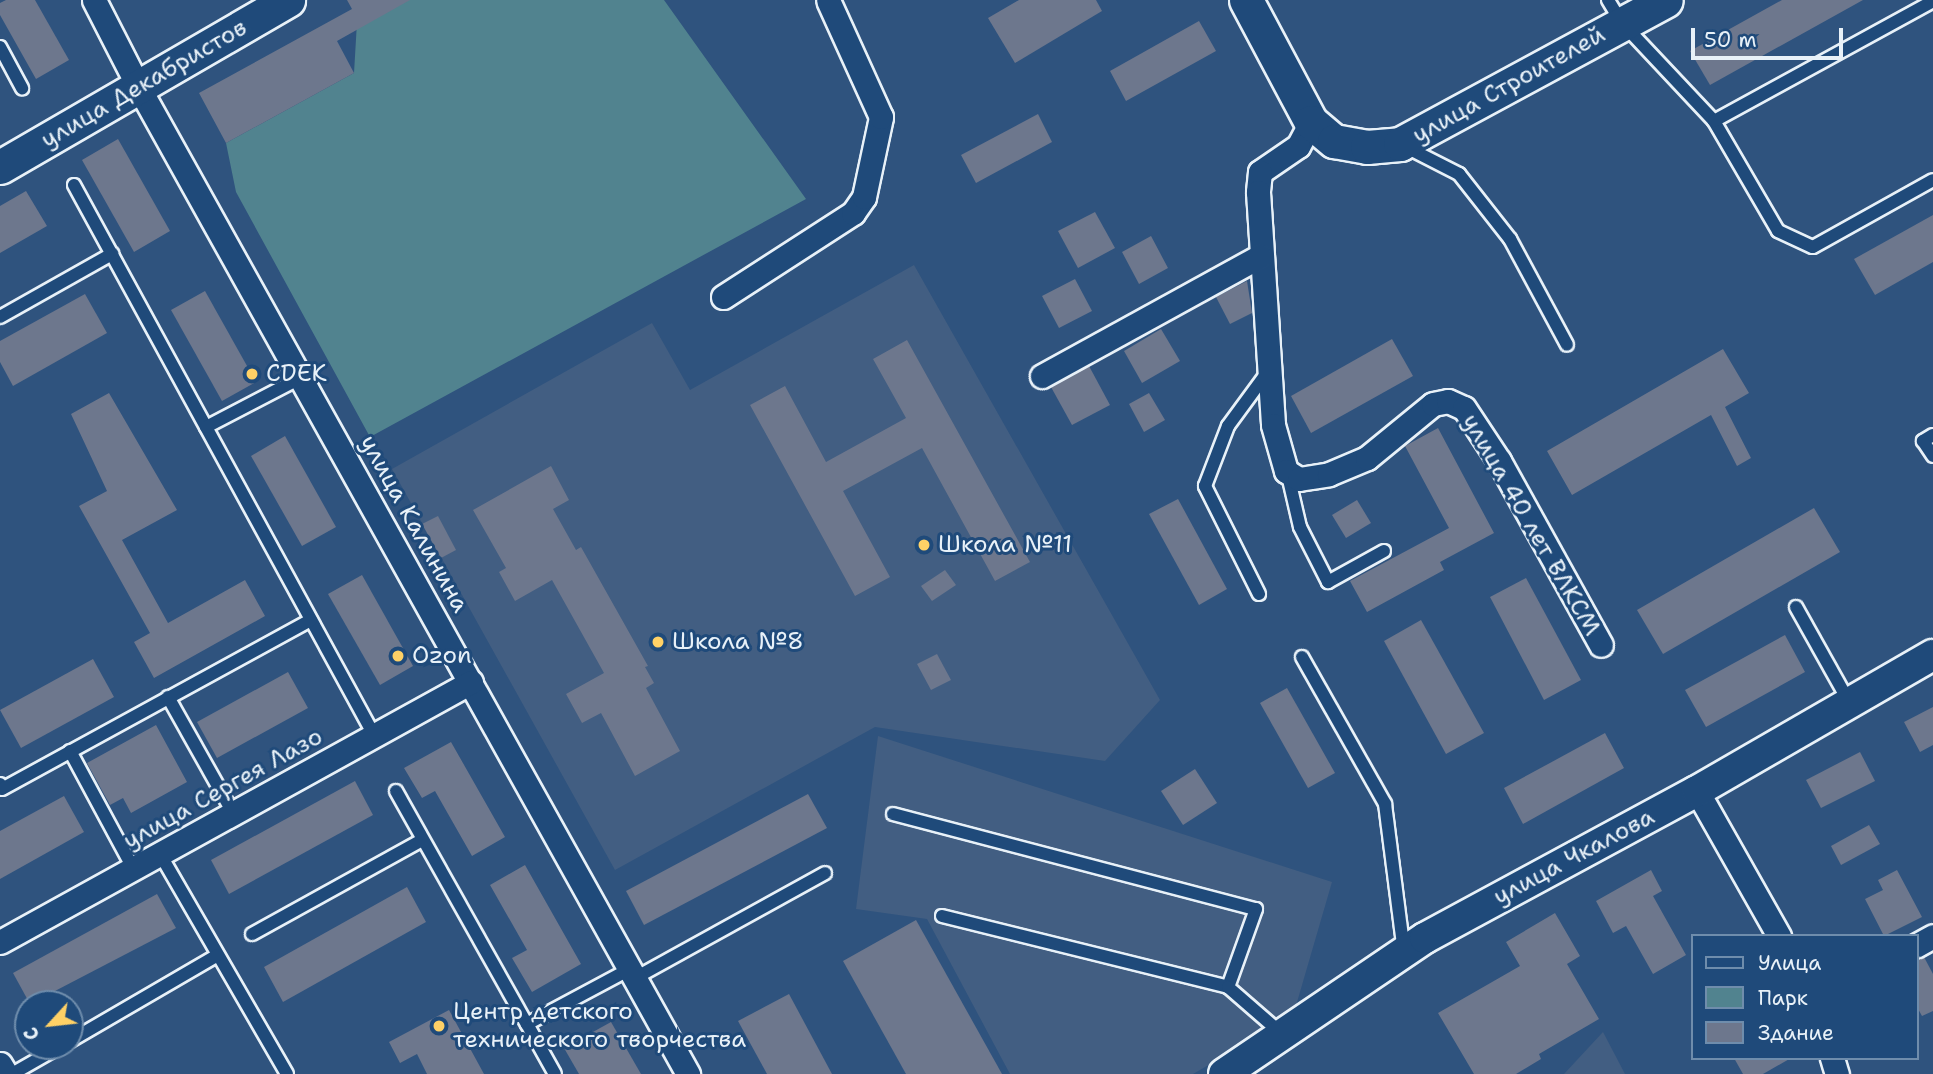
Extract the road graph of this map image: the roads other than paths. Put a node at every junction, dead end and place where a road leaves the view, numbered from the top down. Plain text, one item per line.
1 (94, 0) edge
2 (288, 0) edge
3 (828, 0) edge
4 (1246, 0) edge
5 (1666, 0) edge
6 (1933, 1) edge
7 (1615, 12) edge
8 (0, 47) edge
9 (22, 88) dead end
10 (139, 88) junction
11 (1714, 121) junction
12 (1311, 122) junction
13 (1400, 144) junction
14 (1, 164) edge
15 (1933, 180) edge
16 (74, 185) dead end
17 (112, 254) junction
18 (1260, 256) junction
19 (723, 296) dead end
20 (0, 317) edge
21 (1567, 345) dead end
22 (1269, 370) junction
23 (1041, 376) dead end
24 (302, 377) junction
25 (206, 427) junction
26 (1933, 435) edge
27 (1933, 456) edge
28 (1286, 471) junction
29 (1384, 551) dead end
30 (1259, 594) dead end
31 (1796, 607) dead end
32 (311, 620) junction
33 (1601, 645) dead end
34 (1933, 655) edge
35 (1301, 657) dead end
36 (471, 682) junction
37 (168, 697) junction
38 (1850, 702) junction
39 (374, 736) junction
40 (70, 751) junction
41 (0, 785) edge
42 (1697, 790) junction
43 (396, 791) dead end
44 (233, 813) junction
45 (893, 814) dead end
46 (422, 840) junction
47 (160, 854) junction
48 (133, 868) junction
49 (825, 873) dead end
50 (942, 916) dead end
51 (252, 934) dead end
52 (1778, 934) edge
53 (0, 942) edge
54 (1405, 952) junction
55 (218, 955) junction
56 (633, 974) junction
57 (1228, 987) junction
58 (527, 1024) junction
59 (84, 1033) edge
60 (1284, 1036) junction
61 (36, 1060) edge
62 (0, 1064) edge
63 (6, 1074) edge
64 (12, 1074) edge
65 (287, 1074) edge
66 (555, 1074) edge
67 (688, 1074) edge
68 (1224, 1074) edge

1 - 10 street, улица Калинина
2 - 10 main road, улица Декабристов
3 - 19 street
4 - 12 main road
5 - 7 main road, улица Строителей
6 - 11 lane
7 - 11 lane
7 - 13 main road, улица Строителей
8 - 9 lane
10 - 14 main road, улица Декабристов
10 - 24 street, улица Калинина
11 - 15 lane
12 - 13 main road, улица Строителей
12 - 18 street
13 - 21 lane
16 - 17 lane
17 - 20 lane
17 - 25 lane
18 - 22 street
18 - 23 street
22 - 28 street
22 - 30 lane
24 - 25 lane
24 - 36 street, улица Калинина
25 - 32 lane
26 - 27 lane
28 - 29 lane
28 - 33 street, улица 40 лет ВЛКСМ
31 - 38 lane
32 - 37 lane
32 - 39 lane
34 - 38 street, улица Чкалова
35 - 54 lane
36 - 39 street, улица Сергея Лазо
36 - 56 street, улица Калинина
37 - 40 lane
37 - 44 lane
38 - 42 street, улица Чкалова
39 - 44 street, улица Сергея Лазо
40 - 41 lane
40 - 48 lane
42 - 52 street
42 - 54 street, улица Чкалова
43 - 46 lane
44 - 47 street, улица Сергея Лазо
45 - 57 lane
46 - 51 lane
46 - 58 lane
47 - 48 street, улица Сергея Лазо
47 - 55 lane
48 - 53 street, улица Сергея Лазо
49 - 56 lane
50 - 57 lane
54 - 60 street, улица Чкалова
55 - 59 lane
55 - 65 lane
56 - 58 lane
56 - 67 street, улица Калинина
57 - 60 lane
58 - 66 lane
60 - 68 street, улица Чкалова
61 - 64 lane
62 - 63 street

